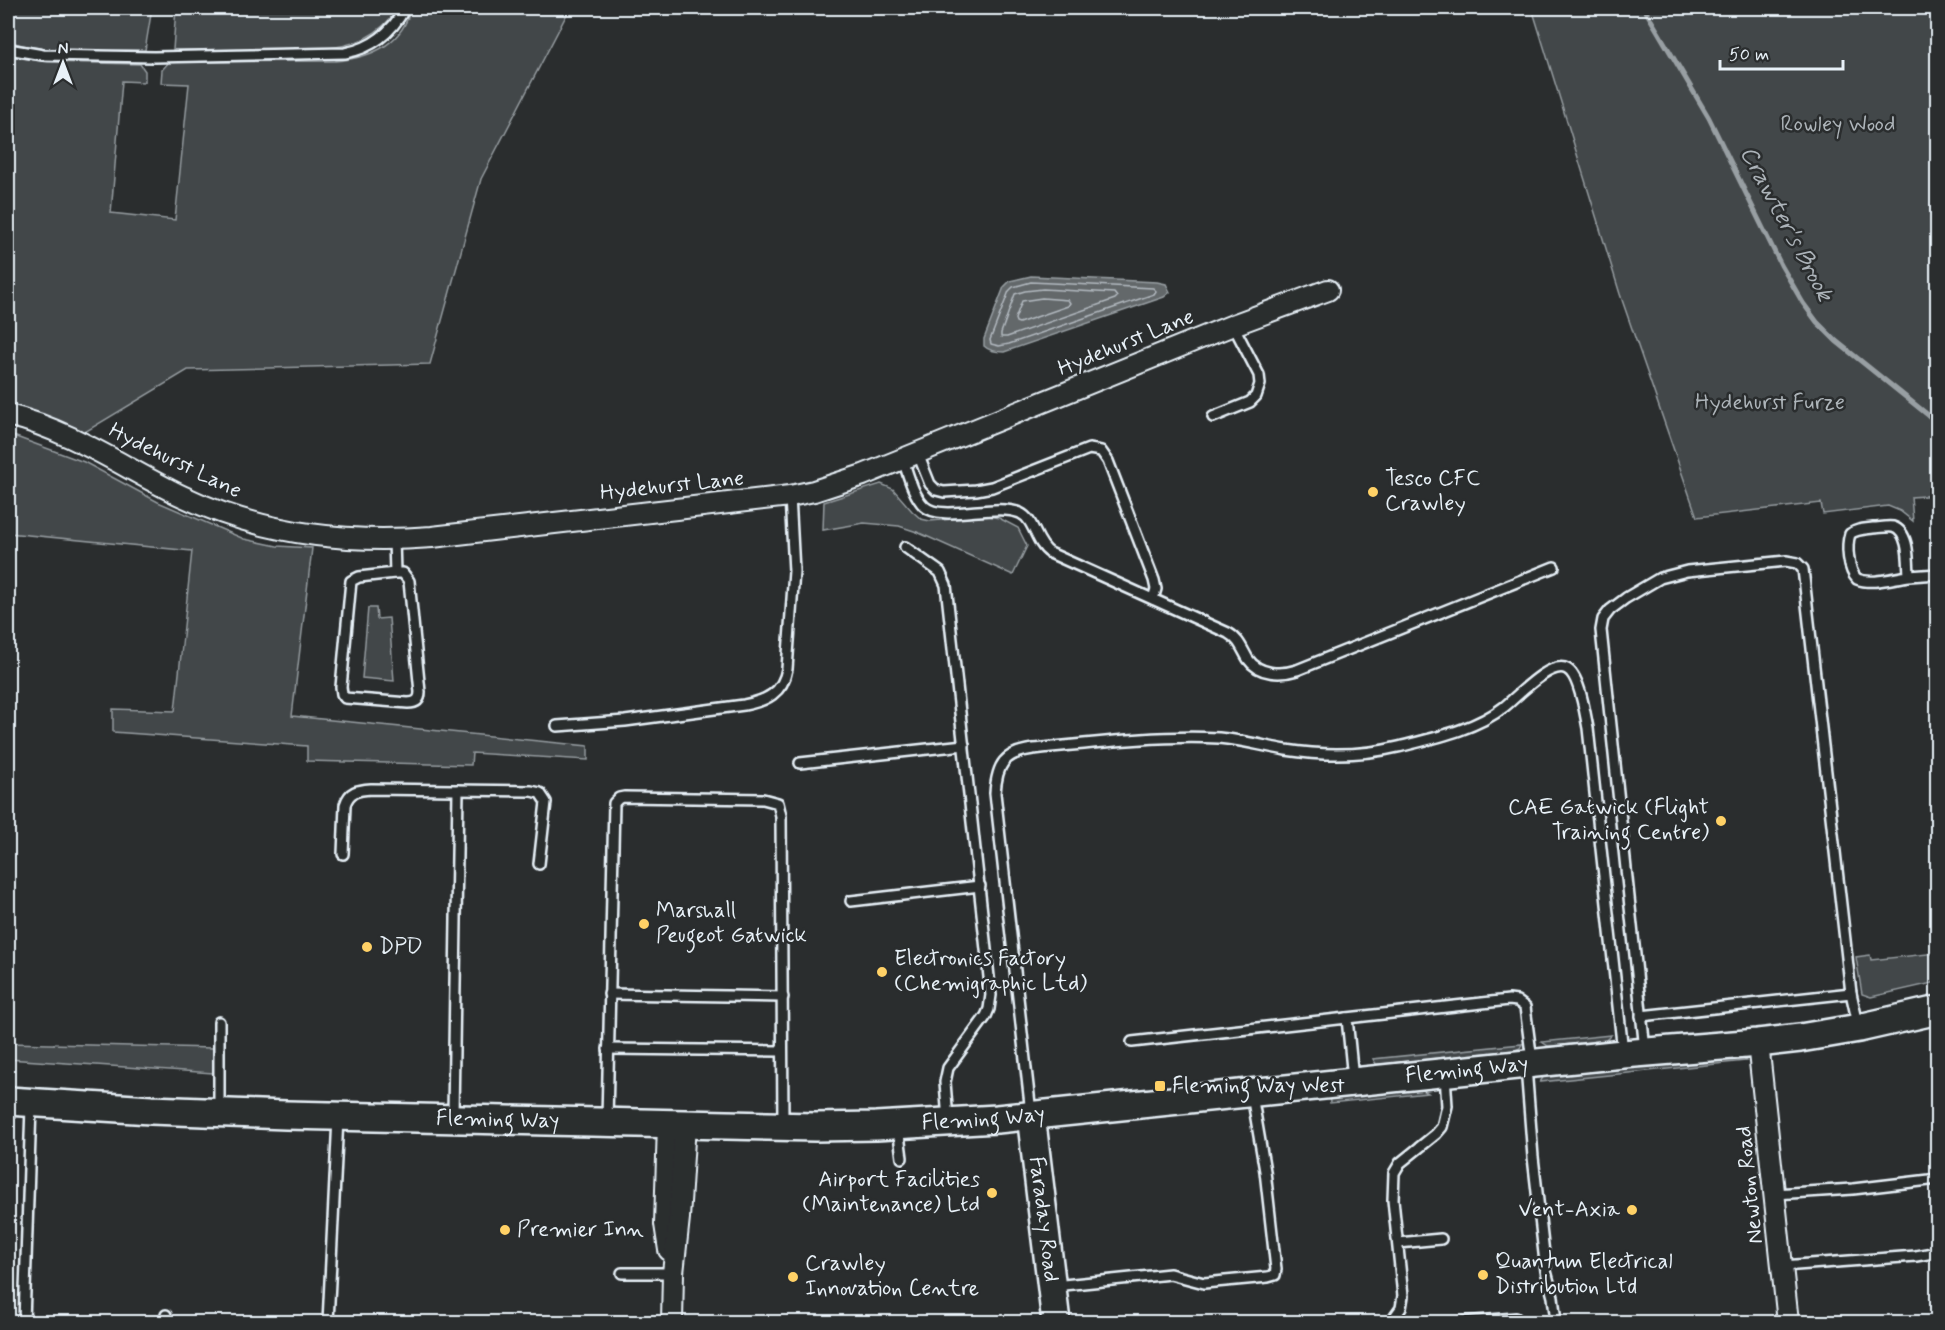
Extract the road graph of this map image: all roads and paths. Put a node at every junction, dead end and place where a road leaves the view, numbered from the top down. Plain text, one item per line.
1 (405, 8) edge
2 (8, 49) edge
3 (1328, 290) dead end
4 (1233, 326) junction
5 (8, 416) edge
6 (1213, 417) dead end
7 (910, 457) junction
8 (790, 496) junction
9 (394, 539) junction
10 (905, 547) dead end
11 (1554, 567) dead end
12 (396, 573) junction
13 (1938, 573) edge
14 (1909, 576) junction
15 (1153, 599) junction
16 (557, 726) dead end
17 (964, 745) junction
18 (800, 763) dead end
19 (458, 790) junction
20 (343, 854) dead end
21 (539, 864) dead end
22 (980, 886) junction
23 (851, 901) dead end
24 (1851, 993) junction
25 (609, 994) junction
26 (783, 997) junction
27 (1938, 1010) edge
28 (1641, 1016) junction
29 (1347, 1018) junction
30 (219, 1022) dead end
31 (1859, 1028) junction
32 (1132, 1042) dead end
33 (1758, 1043) junction
34 (608, 1048) junction
35 (782, 1051) junction
36 (1634, 1053) junction
37 (1529, 1064) junction
38 (1444, 1072) junction
39 (1353, 1082) junction
40 (1252, 1092) junction
41 (18, 1103) edge
42 (219, 1112) junction
43 (338, 1115) junction
44 (1031, 1115) junction
45 (453, 1118) junction
46 (607, 1122) junction
47 (948, 1122) junction
48 (676, 1124) junction
49 (898, 1125) junction
50 (783, 1126) junction
51 (902, 1158) dead end
52 (1938, 1179) edge
53 (1775, 1194) junction
54 (1441, 1239) dead end
55 (1398, 1244) junction
56 (1938, 1252) edge
57 (1783, 1266) junction
58 (622, 1273) dead end
59 (673, 1273) junction
60 (1052, 1286) junction
61 (1516, 1318) dead end
62 (1396, 1321) edge
63 (1054, 1322) edge
64 (24, 1323) edge
65 (328, 1323) edge
66 (672, 1323) edge
67 (1462, 1323) edge
68 (1556, 1323) edge
69 (1788, 1323) edge

1 - 2 lane
3 - 4 street, Hydehurst Lane
4 - 6 lane
4 - 7 street, Hydehurst Lane
5 - 9 street, Hydehurst Lane
7 - 8 street, Hydehurst Lane
7 - 15 lane
7 - 15 lane
8 - 9 street, Hydehurst Lane
8 - 16 lane
9 - 12 lane
10 - 17 lane
11 - 15 lane
12 - 12 lane
13 - 14 lane
14 - 14 lane
17 - 18 lane
17 - 22 lane
19 - 20 lane
19 - 21 lane
19 - 45 lane
22 - 23 lane
22 - 47 lane
24 - 28 lane
24 - 28 lane
24 - 31 lane
25 - 26 lane
25 - 26 lane
25 - 34 lane
26 - 35 lane
27 - 31 street, Fleming Way
28 - 36 lane
29 - 32 lane
29 - 37 lane
29 - 39 lane
30 - 42 lane
31 - 33 street, Fleming Way
33 - 36 street, Fleming Way
33 - 53 street, Newton Road
34 - 35 lane
34 - 46 lane
35 - 50 lane
36 - 37 street, Fleming Way
36 - 44 lane
37 - 38 street, Fleming Way
37 - 68 lane
38 - 39 street, Fleming Way
38 - 55 lane
39 - 40 street, Fleming Way
40 - 44 street, Fleming Way
40 - 60 lane
41 - 42 street, Fleming Way
41 - 64 lane
42 - 43 street, Fleming Way
43 - 45 street, Fleming Way
43 - 65 lane
44 - 47 street, Fleming Way
44 - 60 street, Faraday Road
45 - 46 street, Fleming Way
46 - 48 street, Fleming Way
47 - 49 street, Fleming Way
48 - 50 street, Fleming Way
48 - 59 street
49 - 50 street, Fleming Way
49 - 51 lane
52 - 53 lane
53 - 57 street, Newton Road
54 - 55 lane
55 - 62 lane
56 - 57 lane
57 - 69 street, Newton Road
58 - 59 lane
59 - 66 street
60 - 63 street, Faraday Road
61 - 67 lane

